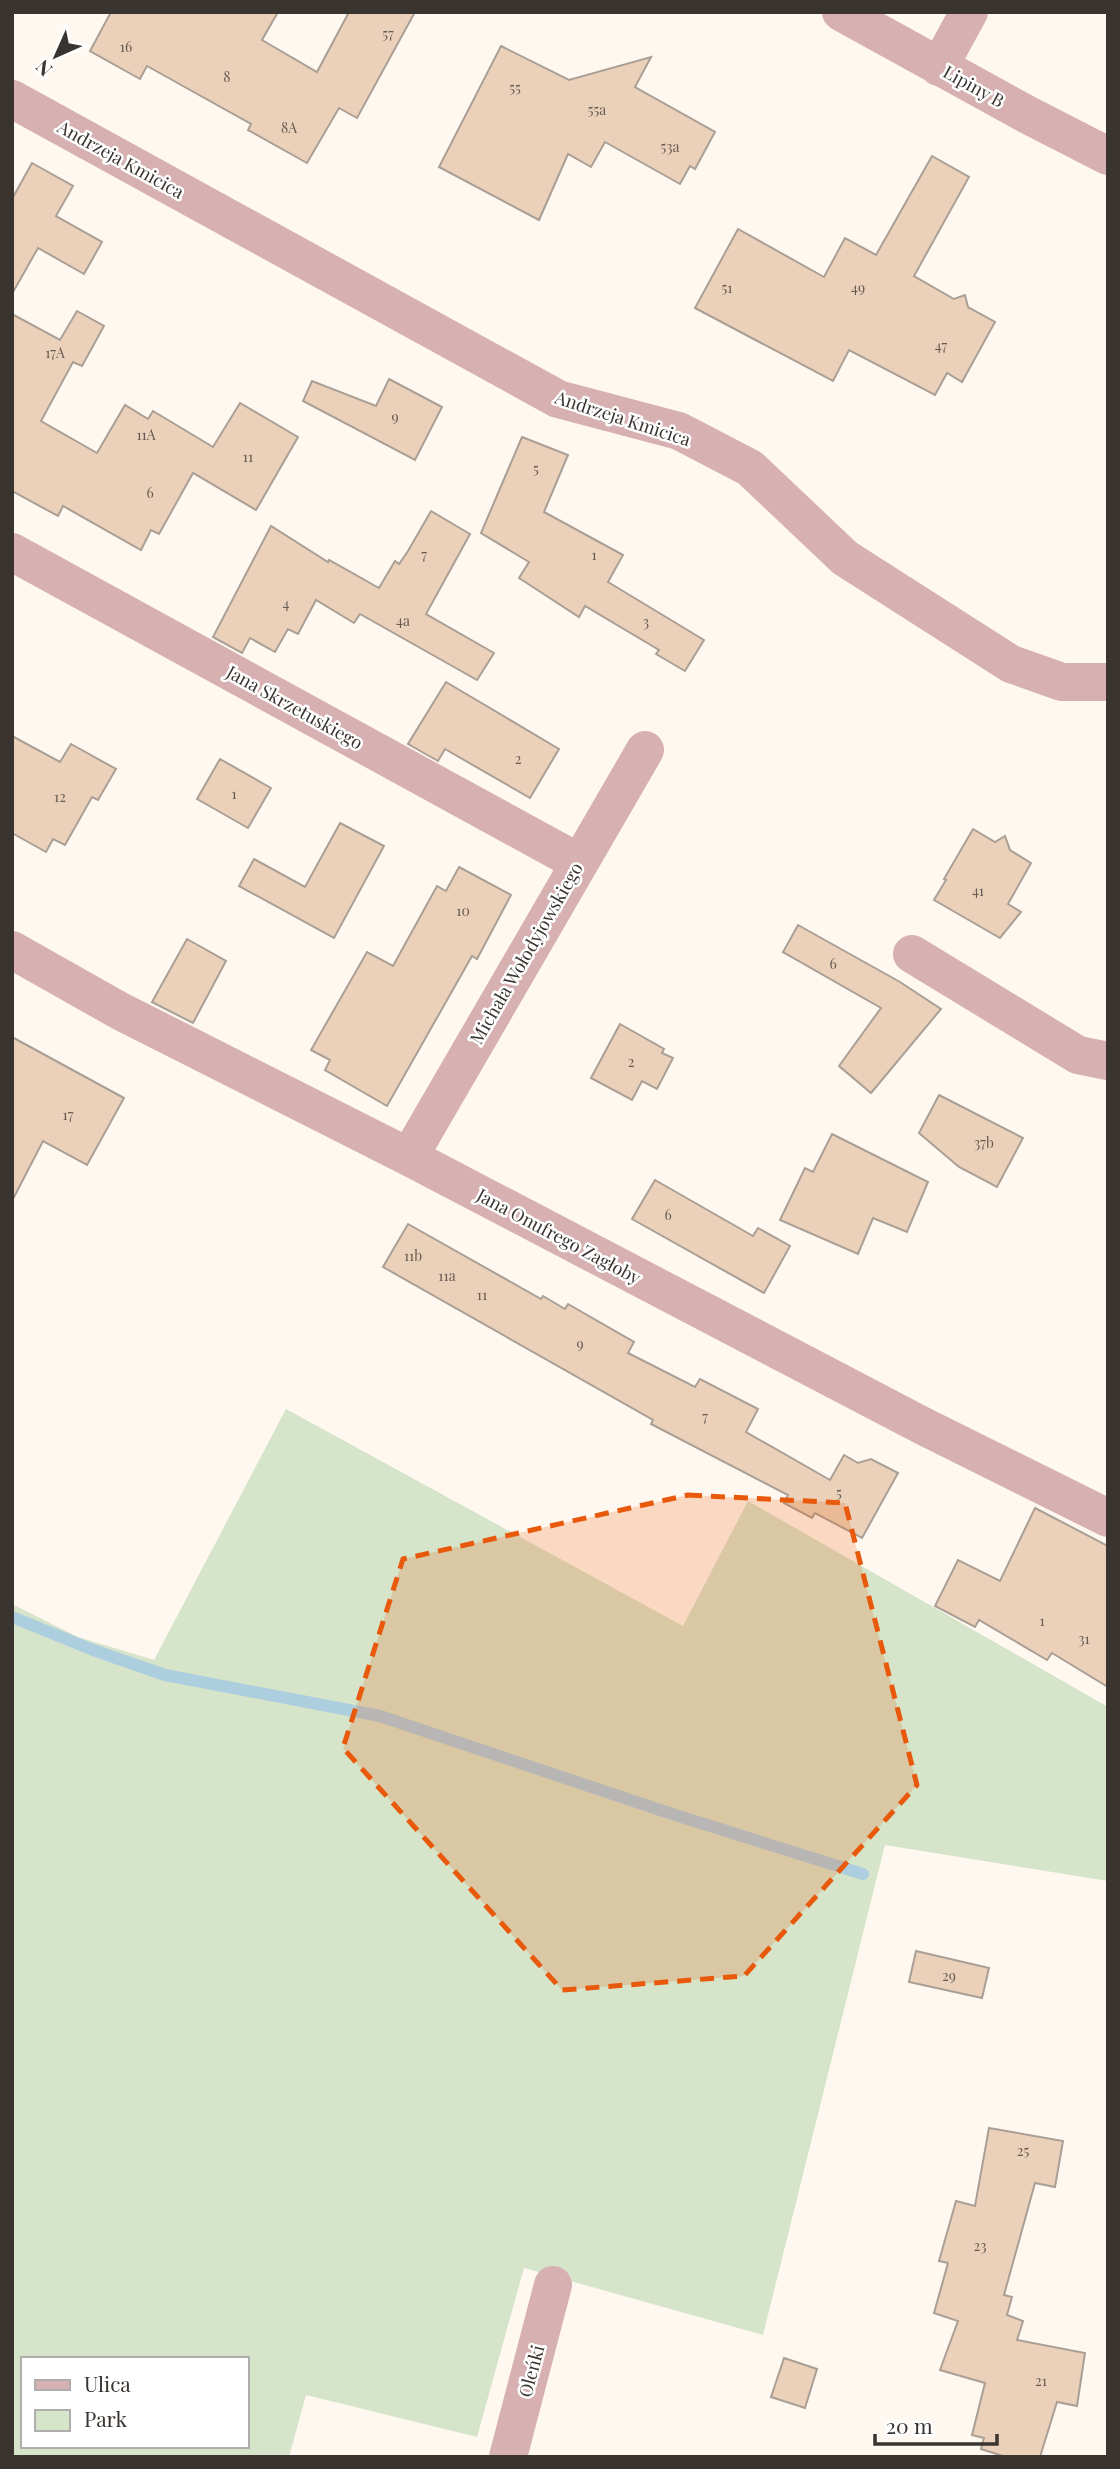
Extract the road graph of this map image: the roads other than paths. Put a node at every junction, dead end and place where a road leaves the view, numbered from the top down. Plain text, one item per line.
1 (841, 12) edge
2 (970, 12) edge
3 (939, 67) junction
4 (12, 99) edge
5 (1108, 156) edge
6 (12, 552) edge
7 (1108, 682) edge
8 (645, 750) dead end
9 (578, 862) junction
10 (12, 950) edge
11 (912, 954) dead end
12 (1108, 1061) edge
13 (408, 1157) junction
14 (1108, 1518) edge
15 (554, 2285) dead end
16 (508, 2457) edge

1 - 3 street, Lipiny B
2 - 3 street
3 - 5 street, Lipiny B
4 - 7 street, Andrzeja Kmicica
6 - 9 street, Jana Skrzetuskiego
8 - 9 street, Michała Wołodyjowskiego
9 - 13 street, Michała Wołodyjowskiego
10 - 13 street, Jana Onufrego Zagłoby
11 - 12 street
13 - 14 street, Jana Onufrego Zagłoby
15 - 16 street, Oleńki

